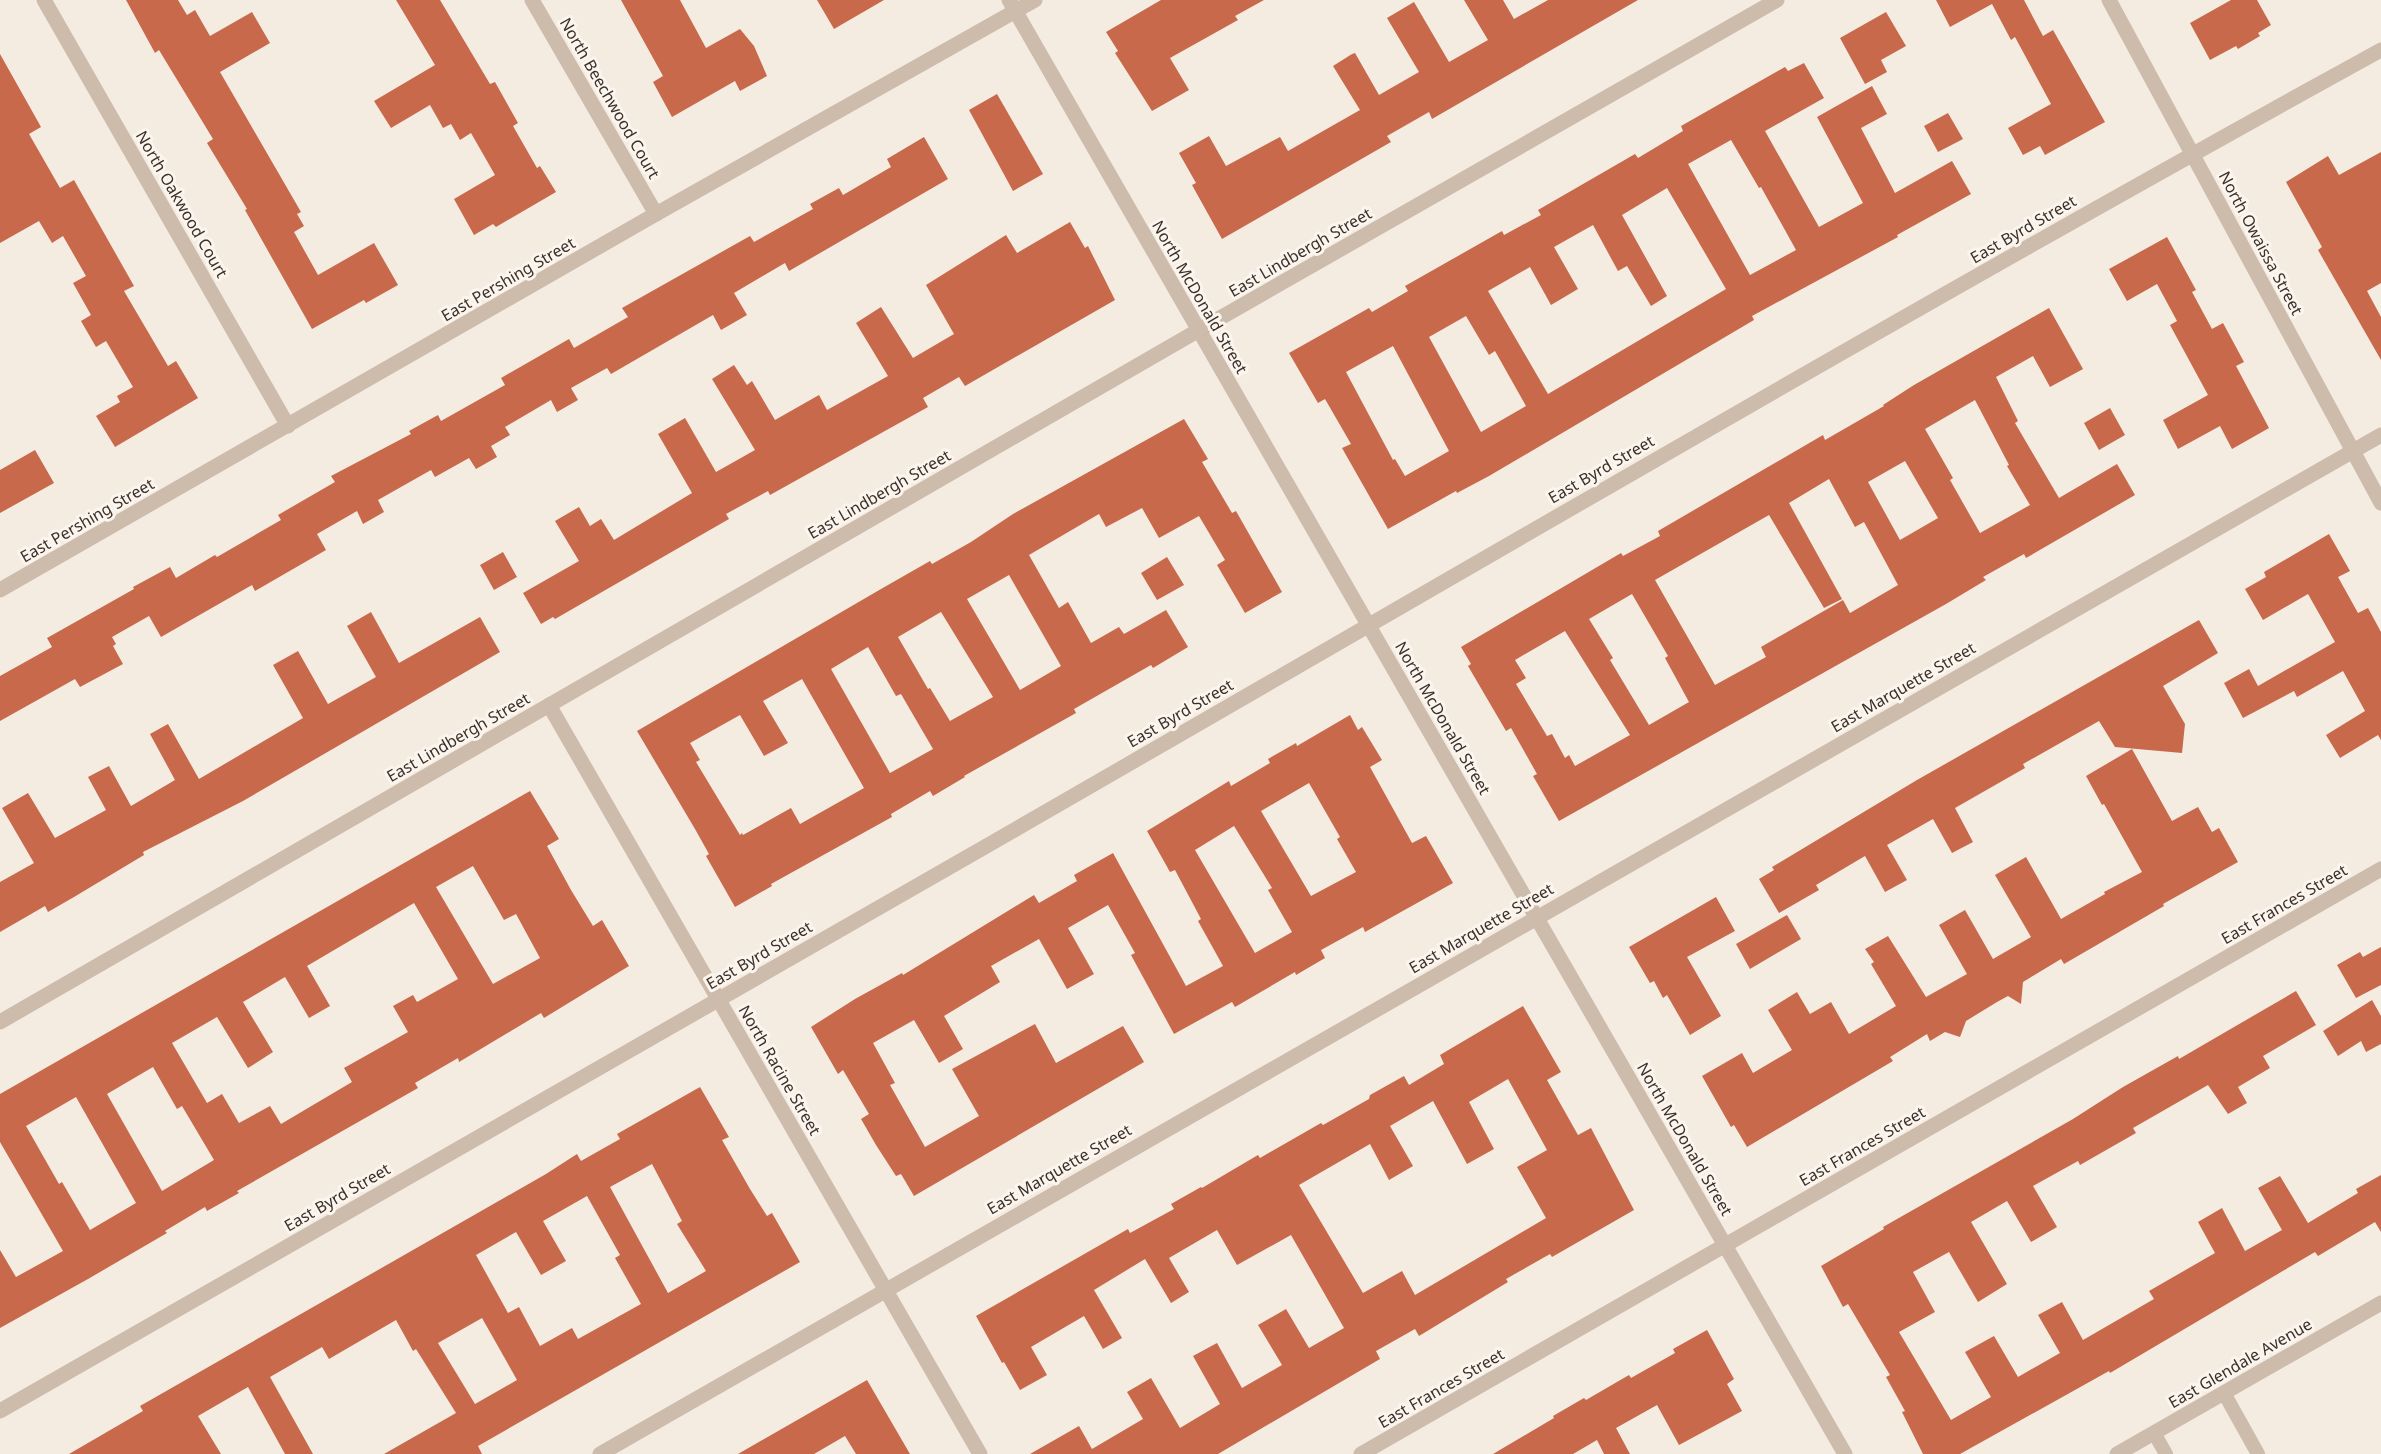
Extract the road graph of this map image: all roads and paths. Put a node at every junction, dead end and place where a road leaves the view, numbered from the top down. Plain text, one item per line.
1 (44, 0) edge
2 (532, 0) edge
3 (1035, 0) edge
4 (1777, 0) edge
5 (2109, 0) edge
6 (1012, 6) edge
7 (2381, 50) edge
8 (2192, 153) junction
9 (656, 214) junction
10 (1199, 330) junction
11 (288, 426) junction
12 (2381, 435) edge
13 (2352, 451) junction
14 (2381, 503) edge
15 (0, 590) edge
16 (1368, 624) junction
17 (549, 705) junction
18 (2381, 869) edge
19 (1537, 917) junction
20 (718, 999) junction
21 (0, 1022) edge
22 (1725, 1245) junction
23 (886, 1289) junction
24 (2381, 1303) edge
25 (2224, 1393) junction
26 (0, 1411) edge
27 (2154, 1433) junction
28 (600, 1454) edge
29 (980, 1454) edge
30 (1361, 1454) edge
31 (1845, 1454) edge
32 (2117, 1454) edge
33 (2166, 1454) edge
34 (2258, 1454) edge

1 - 11 street, North Oakwood Court
2 - 9 street, North Beechwood Court
3 - 6 street, East Pershing Street
4 - 10 street, East Lindbergh Street
5 - 8 street, North Owaissa Street
6 - 9 street, East Pershing Street
6 - 10 street, North McDonald Street
7 - 8 street, East Byrd Street
8 - 13 street, North Owaissa Street
8 - 16 street, East Byrd Street
9 - 11 street, East Pershing Street
10 - 16 street, North McDonald Street
10 - 17 street, East Lindbergh Street
11 - 15 street, East Pershing Street
12 - 13 street, East Marquette Street
13 - 14 street, North Owaissa Street
13 - 19 street, East Marquette Street
16 - 19 street, North McDonald Street
16 - 20 street, East Byrd Street
17 - 20 street, North Racine Street
17 - 21 street, East Lindbergh Street
18 - 22 street, East Frances Street
19 - 22 street, North McDonald Street
19 - 23 street, East Marquette Street
20 - 23 street, North Racine Street
20 - 26 street, East Byrd Street
22 - 30 street, East Frances Street
22 - 31 street, North McDonald Street
23 - 28 street, East Marquette Street
23 - 29 street, North Racine Street
24 - 25 street, East Glendale Avenue
25 - 27 street, East Glendale Avenue
25 - 34 lane
27 - 32 street, East Glendale Avenue
27 - 33 lane

